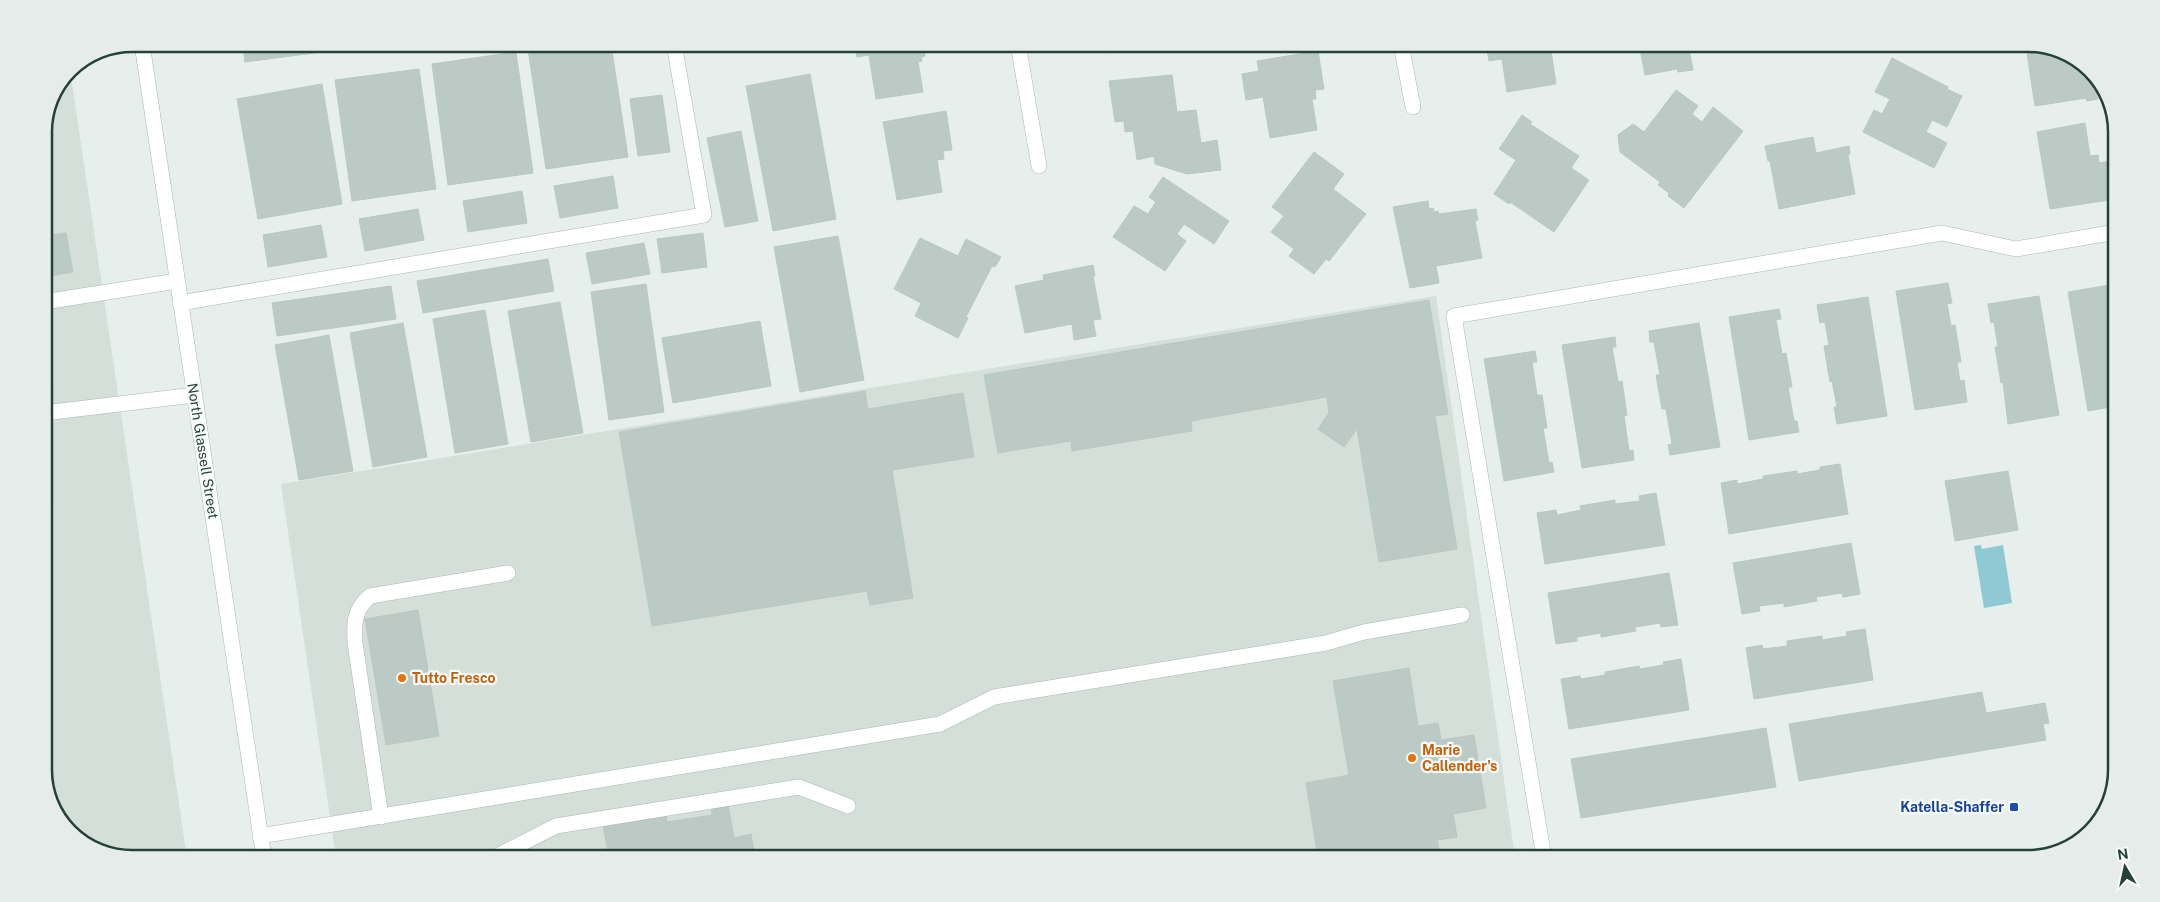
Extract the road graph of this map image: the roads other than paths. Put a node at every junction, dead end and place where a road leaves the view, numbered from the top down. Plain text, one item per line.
1 (143, 52) edge
2 (675, 52) edge
3 (1019, 52) edge
4 (1403, 52) edge
5 (1412, 108) dead end
6 (1039, 166) dead end
7 (2107, 234) edge
8 (177, 280) junction
9 (53, 301) edge
10 (180, 303) junction
11 (194, 394) junction
12 (53, 412) edge
13 (508, 573) dead end
14 (1462, 615) dead end
15 (848, 806) dead end
16 (382, 817) junction
17 (260, 836) junction
18 (263, 850) edge
19 (509, 850) edge
20 (1543, 850) edge

1 - 8 main road, North Glassell Street
2 - 10 main road
3 - 6 main road
4 - 5 main road
7 - 20 main road
8 - 9 main road
8 - 10 main road, North Glassell Street
10 - 11 main road, North Glassell Street
11 - 12 main road
11 - 17 main road, North Glassell Street
13 - 16 main road
14 - 16 main road
15 - 19 main road
16 - 17 main road
17 - 18 main road, North Glassell Street

